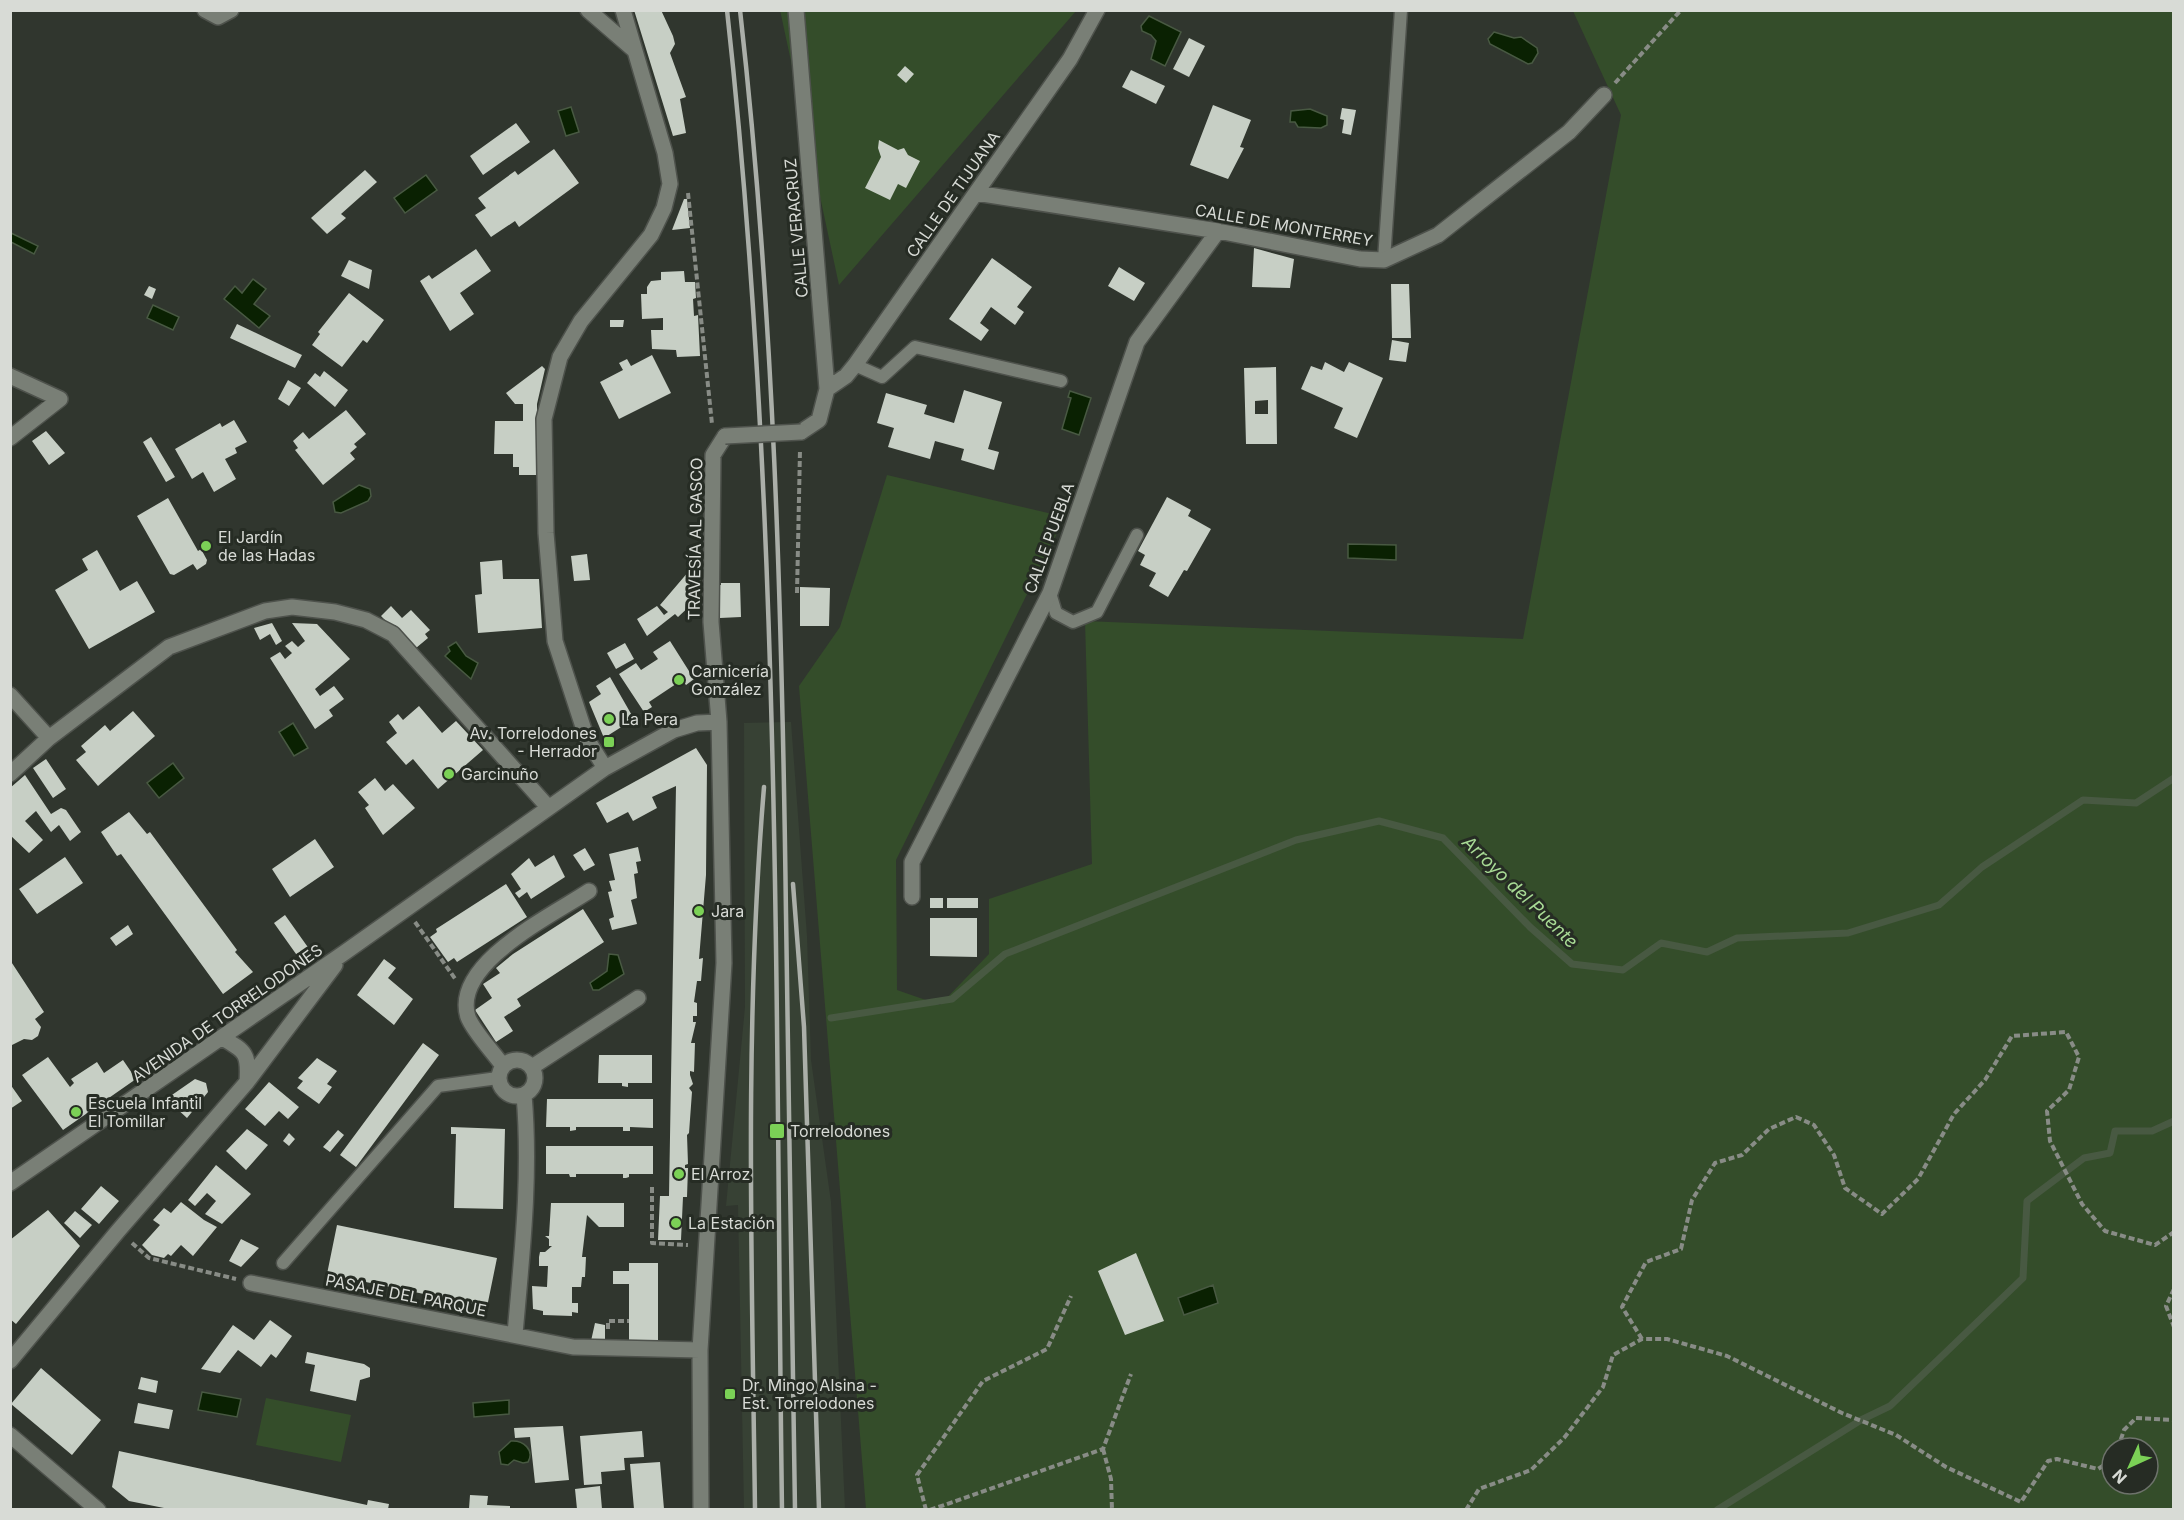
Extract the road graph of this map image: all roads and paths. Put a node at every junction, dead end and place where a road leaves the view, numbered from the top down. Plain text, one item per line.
1 (205, 10) edge
2 (231, 10) edge
3 (588, 10) edge
4 (623, 10) edge
5 (796, 10) edge
6 (1097, 10) edge
7 (1401, 10) edge
8 (1681, 10) edge
9 (633, 49) junction
10 (1604, 95) joint
11 (670, 184) junction
12 (976, 193) junction
13 (1218, 231) junction
14 (1384, 260) junction
15 (855, 365) junction
16 (10, 376) edge
17 (1060, 381) dead end
18 (827, 389) junction
19 (801, 432) junction
20 (725, 436) junction
21 (10, 438) edge
22 (1137, 535) dead end
23 (797, 593) dead end
24 (1050, 593) junction
25 (10, 695) edge
26 (719, 722) junction
27 (49, 738) junction
28 (605, 768) junction
29 (10, 774) edge
30 (548, 807) junction
31 (589, 891) dead end
32 (912, 897) dead end
33 (406, 909) junction
34 (344, 954) junction
35 (466, 996) junction
36 (638, 998) dead end
37 (222, 1038) junction
38 (532, 1067) junction
39 (501, 1072) junction
40 (247, 1082) junction
41 (524, 1095) junction
42 (53, 1155) junction
43 (10, 1183) edge
44 (652, 1187) dead end
45 (10, 1196) edge
46 (118, 1231) junction
47 (2174, 1232) edge
48 (707, 1246) junction
49 (283, 1263) dead end
50 (251, 1283) joint
51 (2174, 1289) edge
52 (1071, 1296) dead end
53 (629, 1321) dead end
54 (2174, 1328) edge
55 (608, 1332) dead end
56 (515, 1334) junction
57 (1642, 1339) junction
58 (700, 1350) junction
59 (10, 1361) edge
60 (1131, 1374) dead end
61 (2174, 1420) edge
62 (10, 1435) edge
63 (2122, 1436) edge
64 (1103, 1449) junction
65 (2100, 1468) edge
66 (98, 1509) edge
67 (701, 1509) edge
68 (928, 1509) edge
69 (1112, 1509) edge
70 (1466, 1509) edge

1 - 2 street
3 - 9 street
4 - 9 street
5 - 18 street, CALLE VERACRUZ
6 - 12 street, CALLE DE TIJUANA
7 - 14 lane
8 - 10 path
9 - 11 street
10 - 14 street, CALLE DE MONTERREY
11 - 20 path
11 - 28 street
12 - 13 street, CALLE DE MONTERREY
12 - 15 street, CALLE DE TIJUANA
13 - 14 street, CALLE DE MONTERREY
13 - 24 street, CALLE PUEBLA
15 - 17 lane
15 - 18 street, CALLE DE TIJUANA
16 - 21 street
18 - 19 street, CALLE VERACRUZ
19 - 20 street, bridge
19 - 23 path
20 - 26 street, TRAVESÍA AL GASCO
22 - 24 lane
24 - 32 street, CALLE PUEBLA
25 - 27 street
26 - 28 street, AVENIDA DE TORRELODONES
26 - 48 street, TRAVESÍA AL GASCO
27 - 29 street
27 - 30 street
28 - 30 street, AVENIDA DE TORRELODONES
30 - 33 street, AVENIDA DE TORRELODONES
31 - 35 street
33 - 34 street, AVENIDA DE TORRELODONES
33 - 35 path
34 - 37 street, AVENIDA DE TORRELODONES
34 - 40 street
35 - 39 street
36 - 38 street
37 - 40 street
37 - 42 street, AVENIDA DE TORRELODONES
38 - 39 street
38 - 41 street
39 - 41 street
39 - 49 lane
40 - 46 street
41 - 56 street
42 - 43 street, AVENIDA DE TORRELODONES
42 - 45 street
44 - 48 path
46 - 50 path
46 - 59 street
47 - 57 path
48 - 58 street, TRAVESÍA AL GASCO
50 - 56 street, PASAJE DEL PARQUE
51 - 54 path
52 - 68 path
53 - 55 path
56 - 58 street, PASAJE DEL PARQUE
57 - 65 path
57 - 70 path
58 - 67 street, TRAVESÍA AL GASCO
60 - 64 path
61 - 63 path
62 - 66 street
64 - 68 path
64 - 69 path

